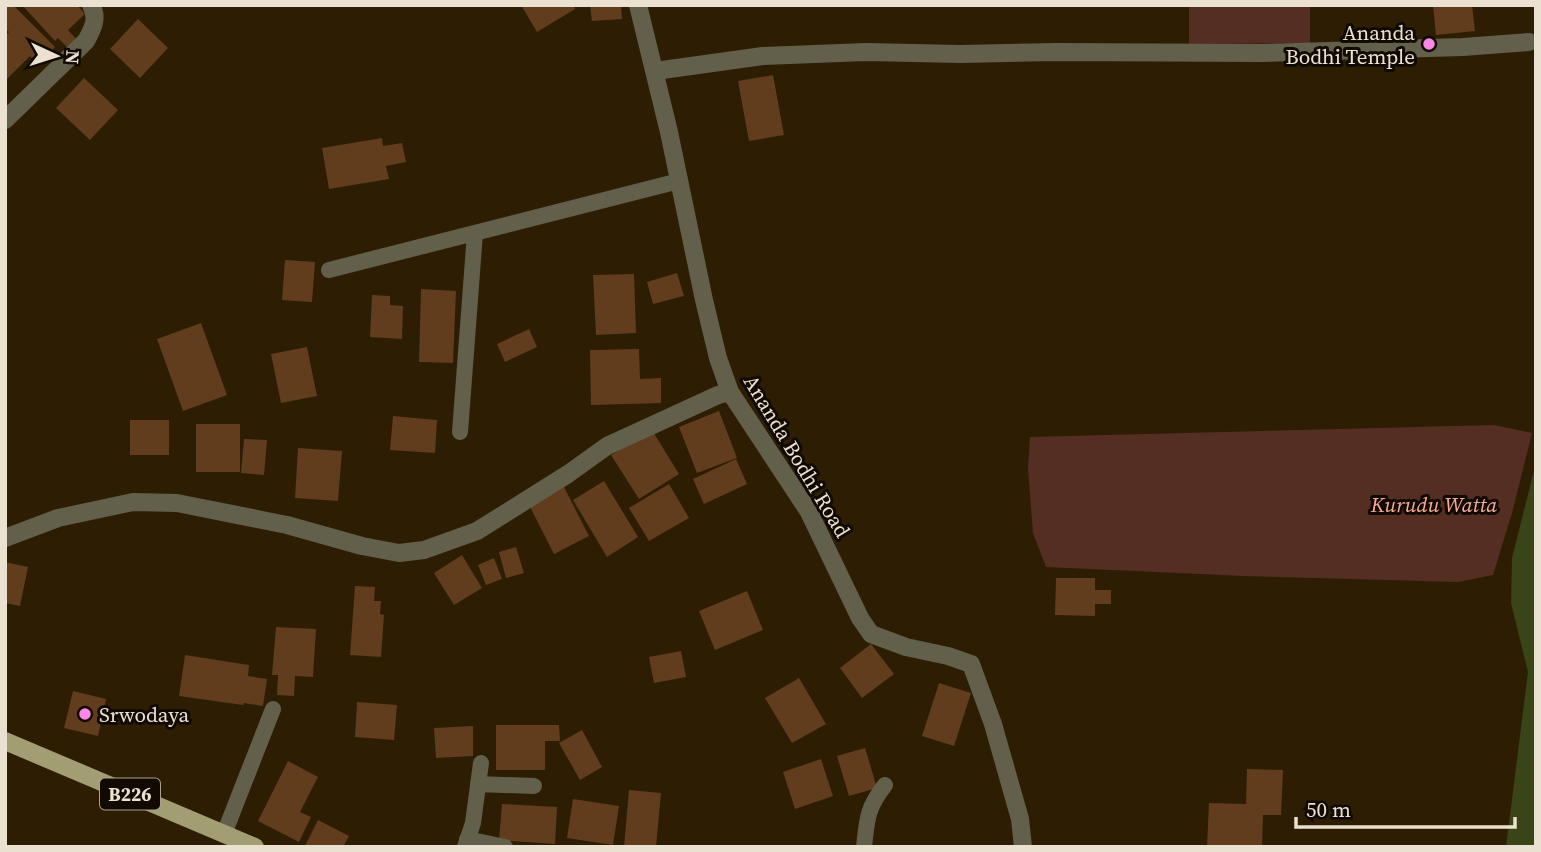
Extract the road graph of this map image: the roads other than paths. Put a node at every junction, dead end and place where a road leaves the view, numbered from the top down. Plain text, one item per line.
1 (91, 5) edge
2 (638, 5) edge
3 (1529, 42) dead end
4 (654, 71) junction
5 (5, 120) edge
6 (679, 181) junction
7 (475, 233) junction
8 (329, 270) dead end
9 (730, 392) junction
10 (460, 432) dead end
11 (5, 538) edge
12 (273, 709) dead end
13 (5, 741) edge
14 (481, 763) dead end
15 (478, 785) junction
16 (886, 785) dead end
17 (534, 786) dead end
18 (224, 834) junction
19 (466, 843) edge
20 (255, 847) edge
21 (505, 847) edge
22 (864, 847) edge
23 (1023, 847) edge

1 - 5 street
2 - 4 street, Ananda Bodhi Road
3 - 4 street
4 - 6 street, Ananda Bodhi Road
6 - 7 lane
6 - 9 street, Ananda Bodhi Road
7 - 8 lane
7 - 10 lane
9 - 11 street
9 - 23 street, Ananda Bodhi Road
12 - 18 lane
13 - 18 main road, B226
14 - 15 lane
15 - 17 lane
15 - 19 lane
16 - 22 lane
18 - 20 main road, B226
19 - 21 lane

